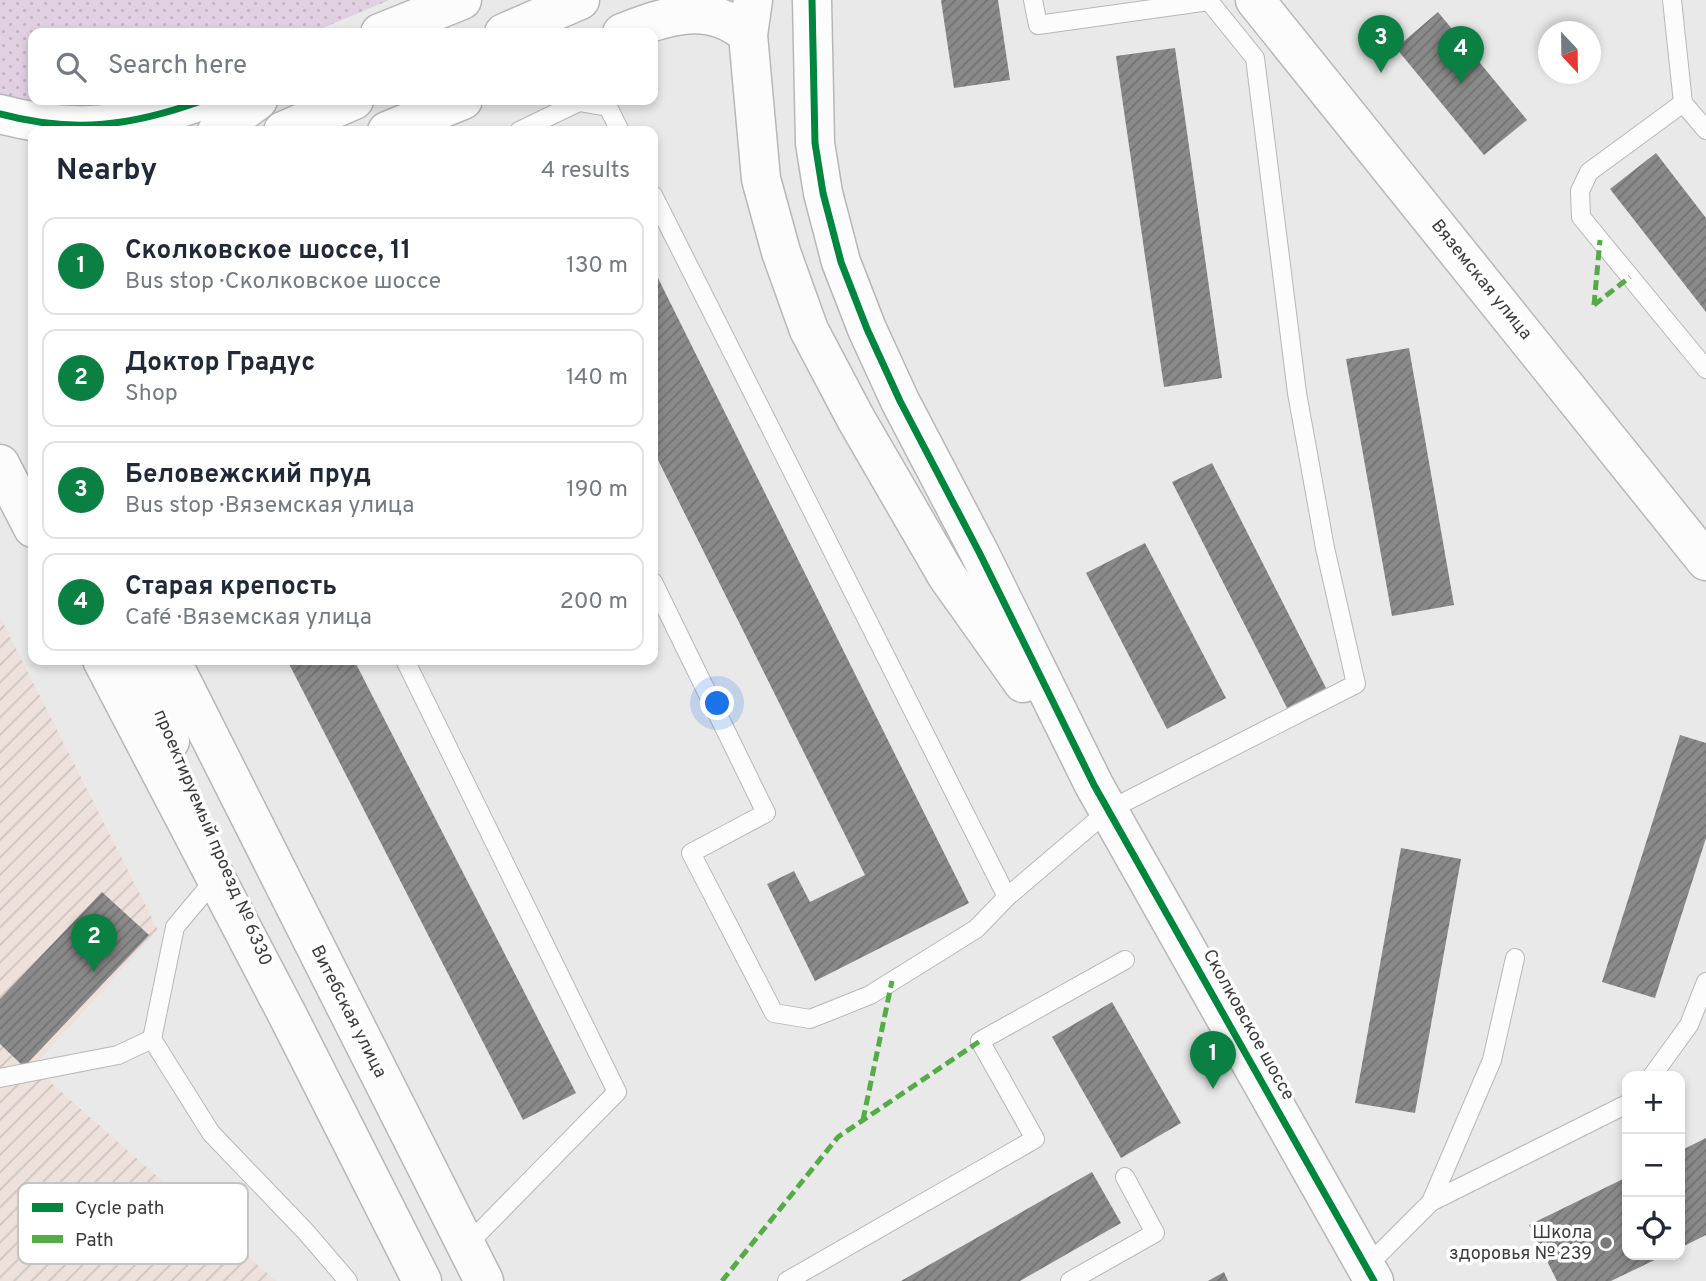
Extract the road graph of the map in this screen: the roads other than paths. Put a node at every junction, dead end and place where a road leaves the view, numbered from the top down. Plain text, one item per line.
1 (462, 0) edge
2 (580, 0) edge
3 (812, 0) edge
4 (1032, 0) edge
5 (1672, 0) edge
6 (1263, 2) edge
7 (751, 18) edge
8 (392, 28) edge
9 (516, 28) edge
10 (635, 28) edge
11 (1684, 103) junction
12 (190, 105) edge
13 (251, 105) edge
14 (343, 105) edge
15 (451, 105) edge
16 (571, 105) edge
17 (598, 105) edge
18 (0, 114) edge
19 (69, 126) edge
20 (92, 126) edge
21 (224, 126) edge
22 (294, 126) edge
23 (399, 126) edge
24 (529, 126) edge
25 (618, 126) edge
26 (1706, 130) edge
27 (658, 205) edge
28 (1706, 369) edge
29 (0, 464) edge
30 (28, 518) edge
31 (1706, 561) edge
32 (658, 592) edge
33 (105, 665) edge
34 (137, 665) edge
35 (174, 665) edge
36 (407, 665) edge
37 (213, 744) joint
38 (1102, 798) junction
39 (216, 878) junction
40 (1007, 897) junction
41 (1515, 958) dead end
42 (1125, 960) dead end
43 (1706, 982) edge
44 (288, 1016) junction
45 (152, 1039) junction
46 (1656, 1071) edge
47 (0, 1079) edge
48 (1622, 1106) edge
49 (1125, 1177) dead end
50 (1431, 1202) junction
51 (466, 1246) junction
52 (1370, 1274) edge
53 (348, 1281) edge
54 (422, 1281) edge
55 (484, 1281) edge
56 (787, 1281) edge
57 (1070, 1281) edge

1 - 8 main road
2 - 9 main road
3 - 38 main road
4 - 38 lane
5 - 11 lane
6 - 31 main road, Вяземская улица
7 - 10 main road
7 - 38 main road
11 - 26 lane
11 - 28 lane
12 - 20 main road
13 - 21 main road
14 - 22 main road
15 - 23 main road
16 - 24 lane
17 - 25 lane
18 - 19 main road
27 - 40 lane
29 - 30 main road
32 - 40 lane
33 - 39 main road
34 - 44 main road, проектируемый проезд № 6330
35 - 37 main road, проектируемый проезд № 6330
36 - 51 lane
37 - 51 main road, Витебская улица
38 - 40 lane
38 - 52 main road, Сколковское шоссе
39 - 44 main road
39 - 45 lane
41 - 50 lane
42 - 56 lane
43 - 46 lane
44 - 54 main road
45 - 47 lane
45 - 53 lane
48 - 50 lane
49 - 57 lane
50 - 52 lane
51 - 55 main road, Витебская улица

